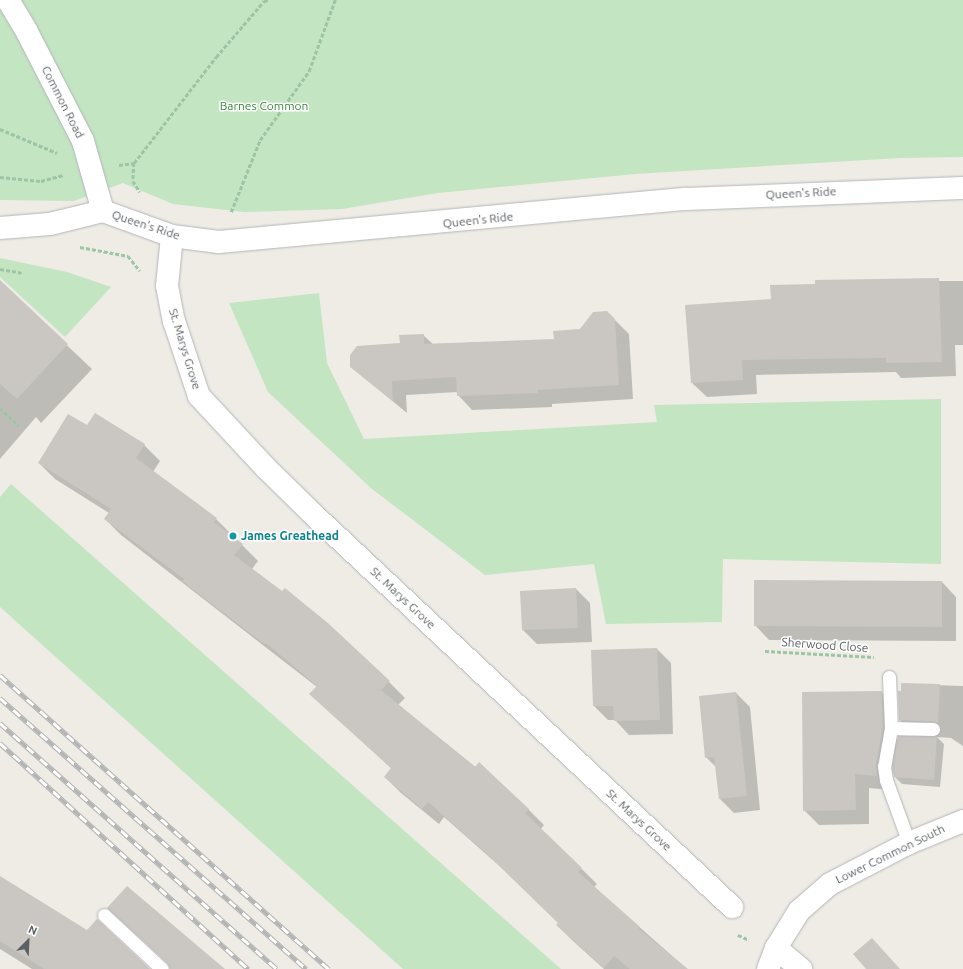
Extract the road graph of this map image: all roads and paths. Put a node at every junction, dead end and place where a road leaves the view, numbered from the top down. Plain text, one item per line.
1 (8, 0) edge
2 (268, 0) edge
3 (335, 0) edge
4 (0, 129) edge
5 (134, 163) dead end
6 (91, 168) junction
7 (0, 177) edge
8 (963, 188) edge
9 (103, 211) junction
10 (0, 228) edge
11 (172, 236) junction
12 (219, 242) junction
13 (0, 269) edge
14 (22, 272) dead end
15 (0, 408) edge
16 (19, 426) dead end
17 (765, 651) dead end
18 (878, 658) dead end
19 (889, 677) dead end
20 (891, 728) junction
21 (933, 730) dead end
22 (963, 821) edge
23 (909, 843) junction
24 (732, 907) joint
25 (104, 915) dead end
26 (776, 948) junction
27 (159, 968) edge
28 (768, 969) edge
29 (801, 969) edge

1 - 6 street, Common Road
2 - 5 path
3 - 12 path
4 - 6 path
6 - 7 path
6 - 9 street, Common Road
8 - 12 street, Queen's Ride
9 - 10 street, Queen's Ride
9 - 11 street, Queen's Ride
11 - 12 street, Queen's Ride
11 - 24 street, St. Marys Grove
13 - 14 path
15 - 16 path
17 - 18 path, Sherwood Close
19 - 20 lane
20 - 21 lane
20 - 23 lane
22 - 23 street, Lower Common South
23 - 26 street, Lower Common South
24 - 26 path
25 - 27 lane
26 - 28 street, Lower Common South
26 - 29 street

